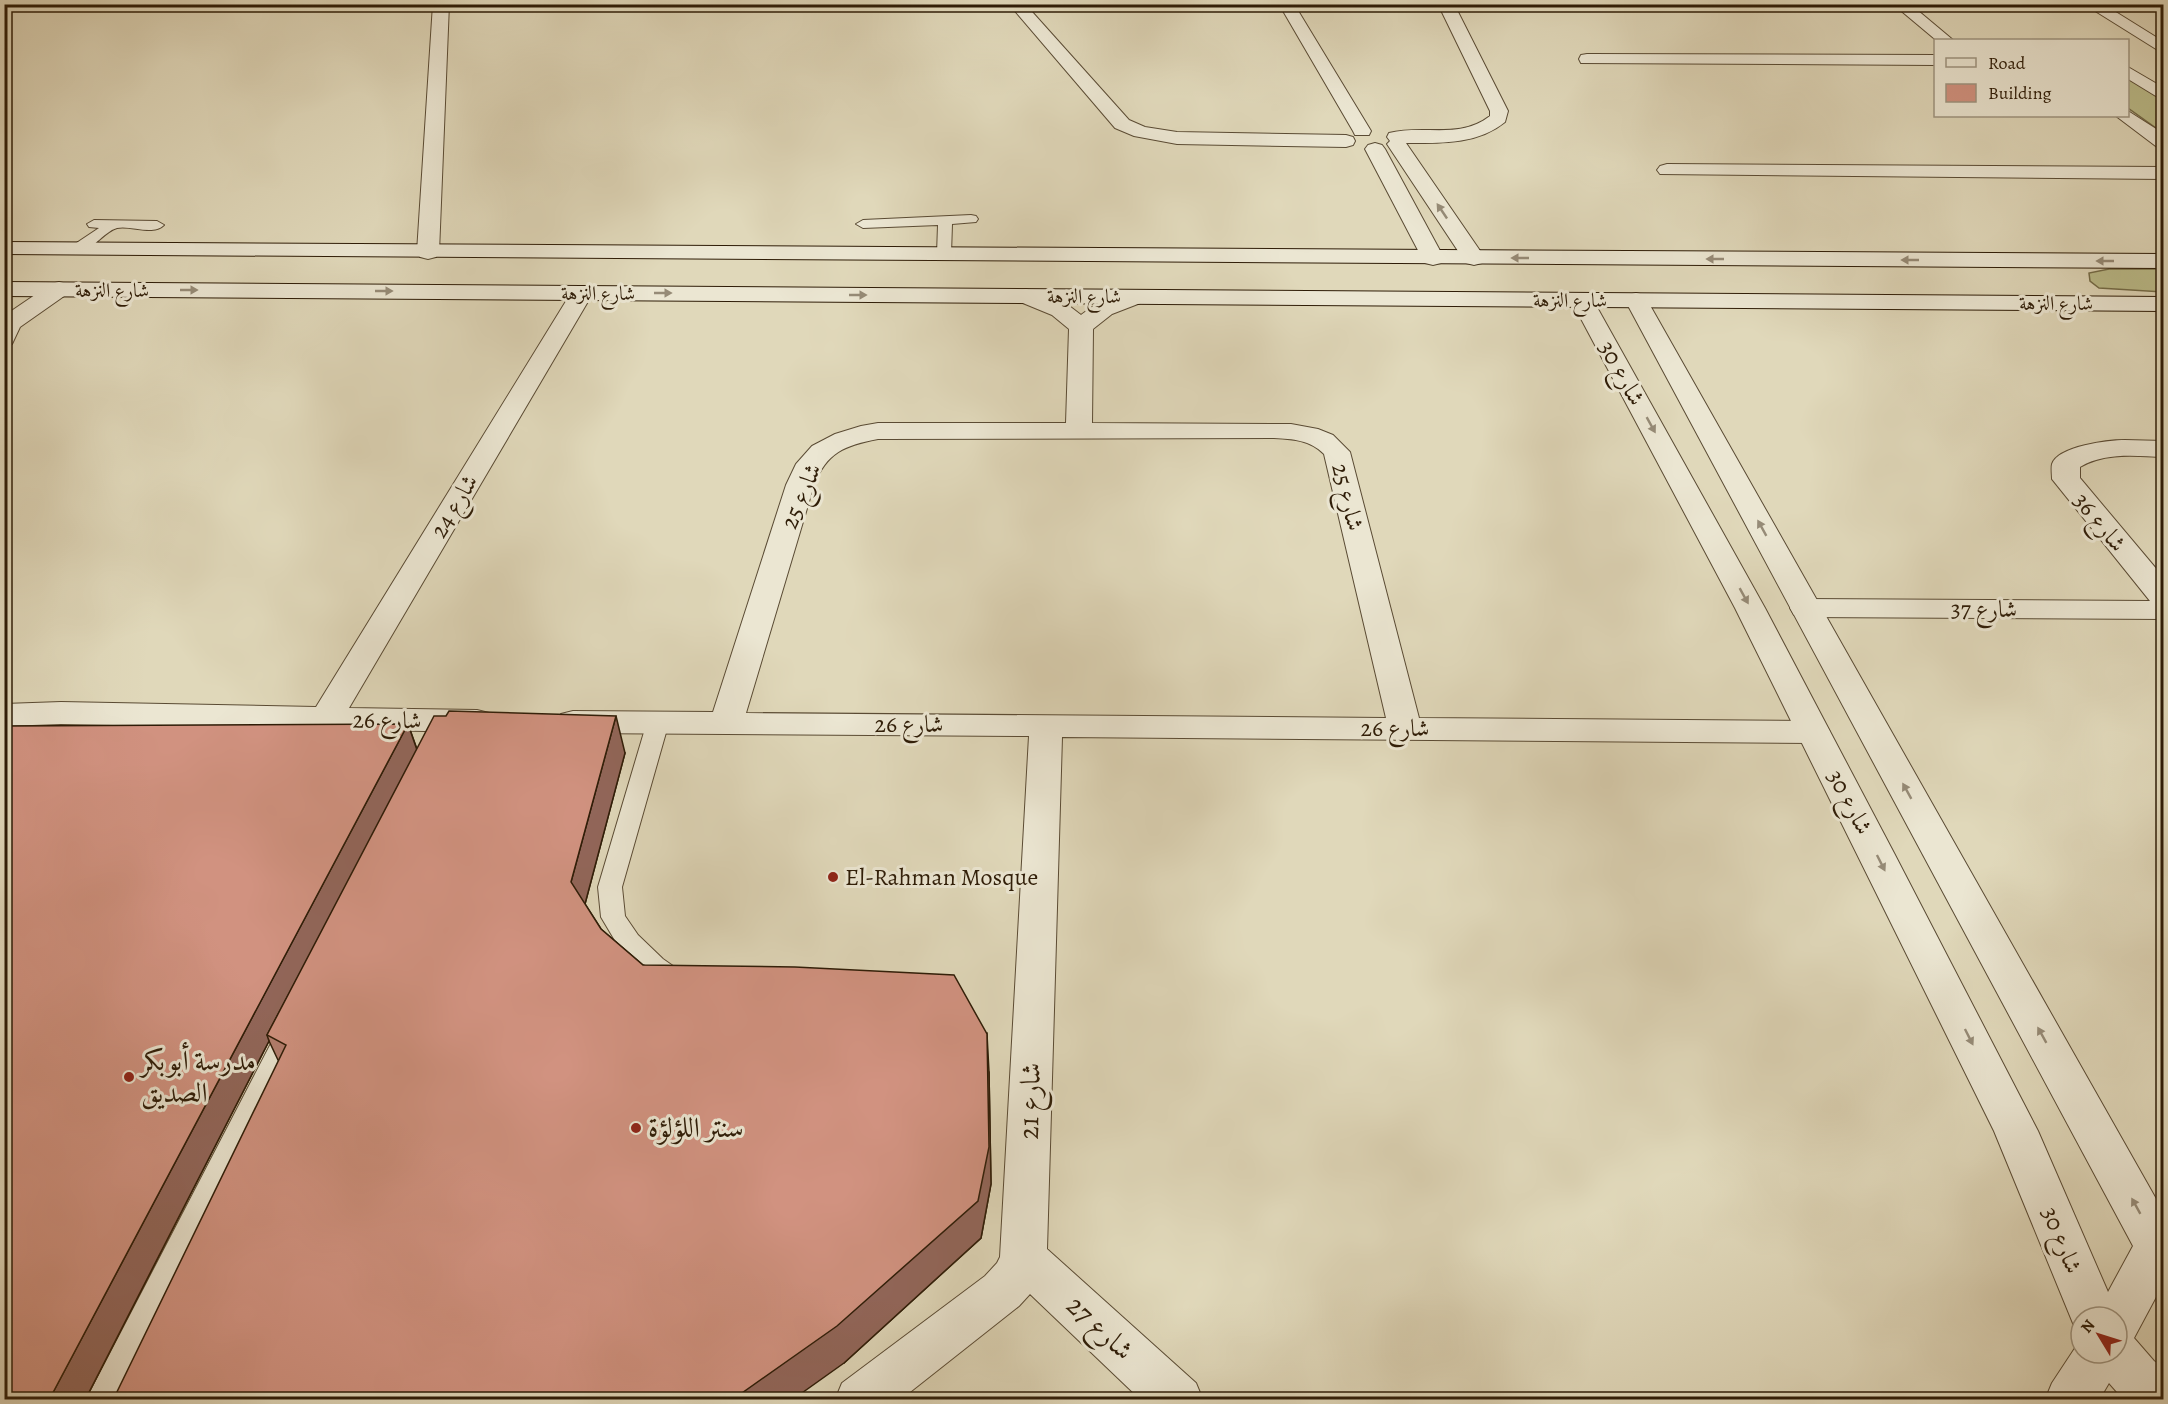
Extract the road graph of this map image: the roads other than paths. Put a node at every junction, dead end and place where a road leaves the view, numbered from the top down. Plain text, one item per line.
1 (441, 4) edge
2 (1016, 4) edge
3 (1286, 4) edge
4 (1446, 4) edge
5 (1900, 4) edge
6 (2091, 4) edge
7 (1944, 39) edge
8 (2163, 49) edge
9 (1587, 59) dead end
10 (1934, 60) edge
11 (2163, 60) edge
12 (2134, 63) edge
13 (2163, 96) edge
14 (2126, 117) edge
15 (1354, 136) junction
16 (1396, 140) junction
17 (2163, 143) edge
18 (1375, 149) junction
19 (1667, 170) dead end
20 (2163, 173) edge
21 (971, 219) dead end
22 (945, 220) junction
23 (94, 224) dead end
24 (863, 224) dead end
25 (113, 225) junction
26 (157, 225) dead end
27 (4, 249) edge
28 (77, 249) junction
29 (428, 252) junction
30 (880, 254) junction
31 (944, 254) junction
32 (1142, 256) junction
33 (1433, 258) junction
34 (1474, 258) junction
35 (2163, 261) edge
36 (4, 289) edge
37 (59, 289) junction
38 (582, 293) junction
39 (912, 295) junction
40 (1026, 296) junction
41 (1135, 297) junction
42 (1170, 297) junction
43 (4, 298) edge
44 (1582, 300) junction
45 (1636, 300) junction
46 (2163, 304) edge
47 (1081, 327) junction
48 (4, 339) edge
49 (1605, 340) junction
50 (1658, 340) junction
51 (1079, 430) junction
52 (2163, 448) edge
53 (2163, 598) edge
54 (1805, 608) junction
55 (2163, 610) edge
56 (4, 715) edge
57 (326, 718) junction
58 (507, 721) edge
59 (542, 722) edge
60 (658, 722) junction
61 (726, 723) junction
62 (1046, 726) junction
63 (1405, 728) junction
64 (1813, 732) junction
65 (686, 987) edge
66 (302, 1007) edge
67 (2161, 1252) edge
68 (1023, 1257) junction
69 (2089, 1305) edge
70 (2128, 1305) edge
71 (2092, 1365) edge
72 (2125, 1365) edge
73 (2163, 1399) edge
74 (102, 1400) edge
75 (860, 1400) edge
76 (1178, 1400) edge
77 (2070, 1400) edge

1 - 29 street
2 - 15 street
3 - 15 street
4 - 16 street
5 - 7 street
6 - 8 street
9 - 10 street
11 - 12 street
12 - 13 street
14 - 17 street
15 - 16 street
15 - 18 street
16 - 18 street
34 -> 16 street
18 - 33 street
19 - 20 street
21 - 22 lane
22 - 24 lane
22 - 31 lane
23 - 25 lane
25 - 26 lane
25 - 28 lane
27 - 28 street, شارع النزهة
28 - 29 street, شارع النزهة
29 - 30 street, شارع النزهة
30 - 31 street, شارع النزهة
30 - 39 street
31 - 32 street, شارع النزهة
32 - 33 street, شارع النزهة
32 - 42 street
33 - 34 street, شارع النزهة
35 -> 34 street, شارع النزهة
36 - 37 street, شارع النزهة
37 -> 38 street, شارع النزهة
37 - 43 street
37 - 48 street
38 -> 39 street, شارع النزهة
38 - 57 street, شارع 24
39 - 40 street, شارع النزهة
40 - 41 street, شارع النزهة
40 - 47 street
41 - 42 street, شارع النزهة
41 - 47 street
42 - 44 street, شارع النزهة
44 - 45 street, شارع النزهة
44 - 49 street, شارع 30
45 - 46 street, شارع النزهة
45 - 50 street, شارع 30
47 - 51 street
49 - 50 street
49 -> 64 street, شارع 30
54 -> 50 street, شارع 30
51 - 61 street, شارع 25
51 - 63 street, شارع 25
52 - 53 street, شارع 36
54 - 55 street, شارع 37
67 -> 54 street, شارع 30
56 - 57 street, شارع 26
57 - 58 street, شارع 26
59 - 60 street, شارع 26
60 - 61 street, شارع 26
60 - 65 lane
61 - 62 street, شارع 26
62 - 63 street, شارع 26
62 - 68 street, شارع 21
63 - 64 street, شارع 26
64 -> 69 street, شارع 30
66 - 74 lane
67 - 70 street
68 - 75 street, شارع 21
68 - 76 street, شارع 27
71 - 77 street
72 - 73 street

